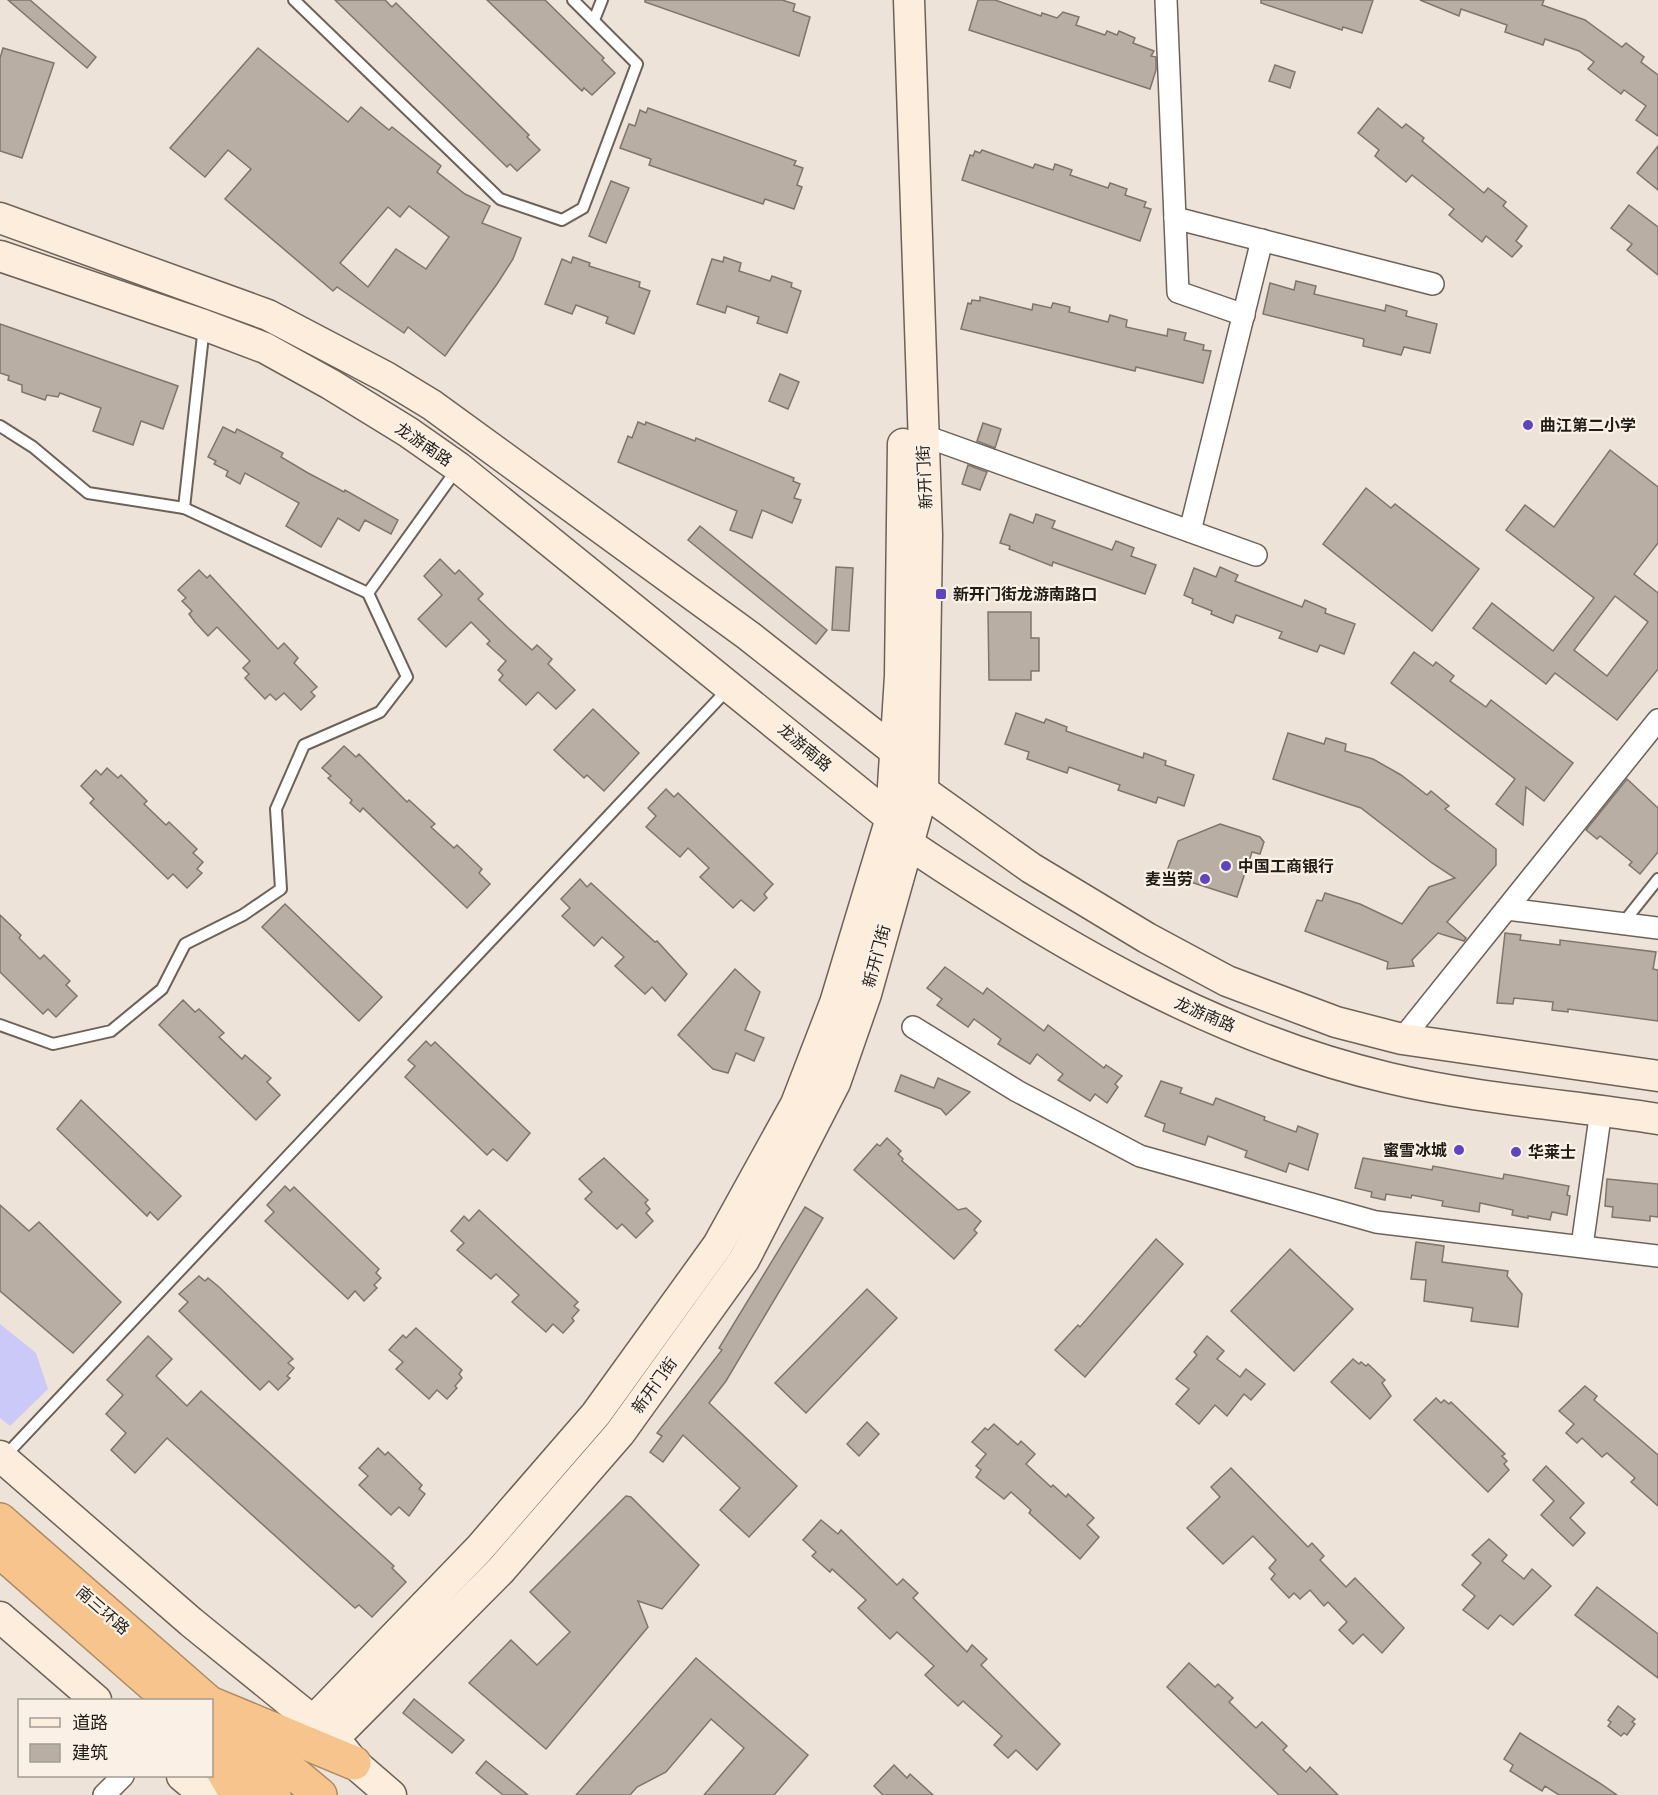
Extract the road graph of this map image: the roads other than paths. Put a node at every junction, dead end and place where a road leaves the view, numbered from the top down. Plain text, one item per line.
1 (294, 0) edge
2 (573, 0) edge
3 (602, 0) edge
4 (888, 0) edge
5 (909, 0) edge
6 (1166, 0) edge
7 (594, 20) junction
8 (0, 218) edge
9 (1175, 218) junction
10 (1262, 240) junction
11 (0, 256) edge
12 (1433, 284) dead end
13 (1244, 315) junction
14 (204, 325) junction
15 (0, 426) edge
16 (922, 435) junction
17 (458, 467) junction
18 (184, 507) junction
19 (1190, 531) junction
20 (1256, 555) dead end
21 (368, 593) junction
22 (731, 686) junction
23 (1658, 720) edge
24 (895, 751) junction
25 (924, 791) junction
26 (891, 818) junction
27 (910, 845) junction
28 (1658, 879) edge
29 (1507, 909) junction
30 (1623, 923) junction
31 (1658, 928) edge
32 (0, 1025) edge
33 (913, 1027) dead end
34 (1402, 1039) junction
35 (1658, 1076) edge
36 (1601, 1110) junction
37 (1658, 1119) edge
38 (1582, 1246) junction
39 (1658, 1256) edge
40 (1, 1457) edge
41 (0, 1520) edge
42 (0, 1551) edge
43 (0, 1617) edge
44 (94, 1699) edge
45 (168, 1699) edge
46 (205, 1699) edge
47 (213, 1704) edge
48 (213, 1705) edge
49 (213, 1739) edge
50 (334, 1741) junction
51 (213, 1754) edge
52 (122, 1777) edge
53 (183, 1777) edge
54 (104, 1795) edge
55 (204, 1795) edge
56 (237, 1795) edge
57 (274, 1795) edge
58 (320, 1795) edge
59 (391, 1795) edge

1 - 7 lane
2 - 7 lane
3 - 7 lane
4 - 24 main road, 新开门街
5 - 16 main road, 新开门街
6 - 9 street
8 - 24 main road
9 - 10 street
9 - 13 street
10 - 12 street
10 - 13 street
11 - 14 main road, 龙游南路
13 - 19 street
14 - 17 main road, 龙游南路
14 - 18 lane
15 - 18 lane
16 - 19 street
16 - 25 main road, 新开门街
17 - 21 lane
17 - 22 main road, 龙游南路
18 - 21 lane
19 - 20 street
21 - 32 lane
22 - 26 main road, 龙游南路
22 - 40 lane
23 - 29 street
24 - 25 main road
24 - 26 main road, 新开门街
25 - 27 main road, 新开门街
25 - 34 main road
26 - 27 main road, 龙游南路
26 - 50 main road, 新开门街
27 - 36 main road, 龙游南路
27 - 50 main road, 新开门街
28 - 30 lane
29 - 30 street
29 - 34 street
30 - 31 street
33 - 38 street
34 - 35 main road
36 - 37 main road, 龙游南路
36 - 38 street
38 - 39 street
40 - 50 main road
41 - 46 highway, 南三环路
42 - 45 highway, 南三环路
43 - 44 main road
47 - 50 highway
48 - 58 highway
49 - 57 highway
50 - 59 main road
51 - 56 highway
52 - 54 street
53 - 55 main road

